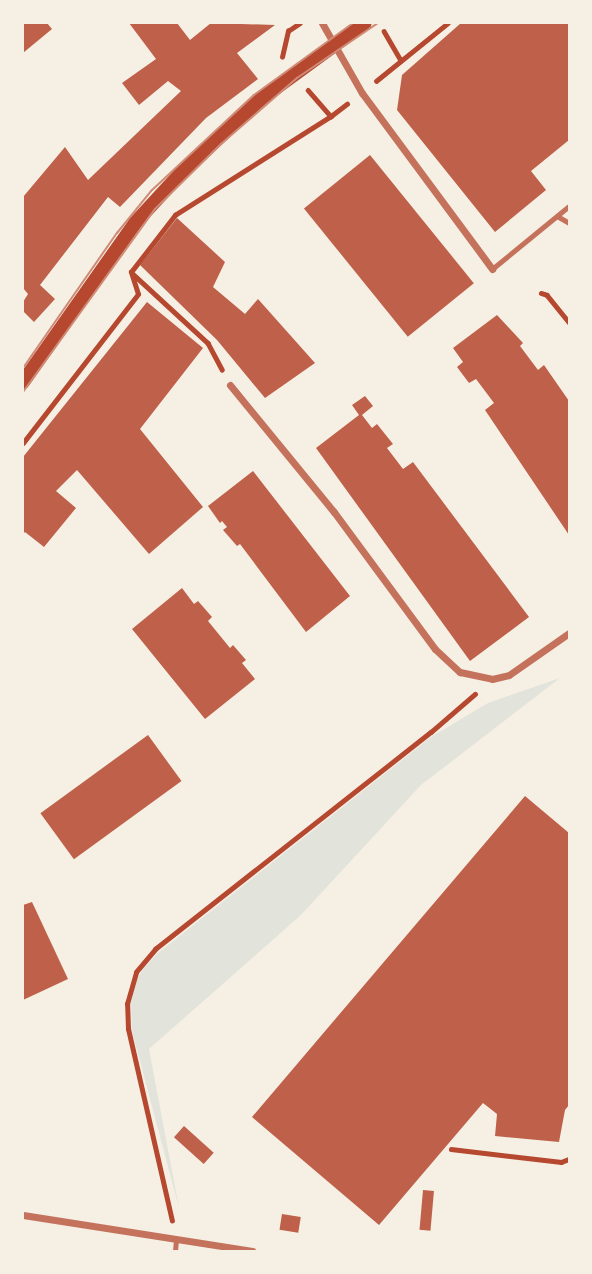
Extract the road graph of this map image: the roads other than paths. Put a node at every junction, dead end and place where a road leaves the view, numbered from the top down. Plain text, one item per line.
1 (322, 23) edge
2 (365, 23) edge
3 (335, 44) junction
4 (569, 206) edge
5 (557, 216) junction
6 (569, 223) edge
7 (492, 269) joint
8 (23, 382) edge
9 (230, 384) road end
10 (569, 633) edge
11 (23, 1215) edge
12 (176, 1239) junction
13 (175, 1251) edge
14 (252, 1251) edge

1 - 3 street
2 - 3 main road
3 - 7 street
3 - 8 main road
4 - 5 lane
5 - 6 lane
5 - 7 lane
9 - 10 street
11 - 12 street
12 - 13 lane
12 - 14 street

